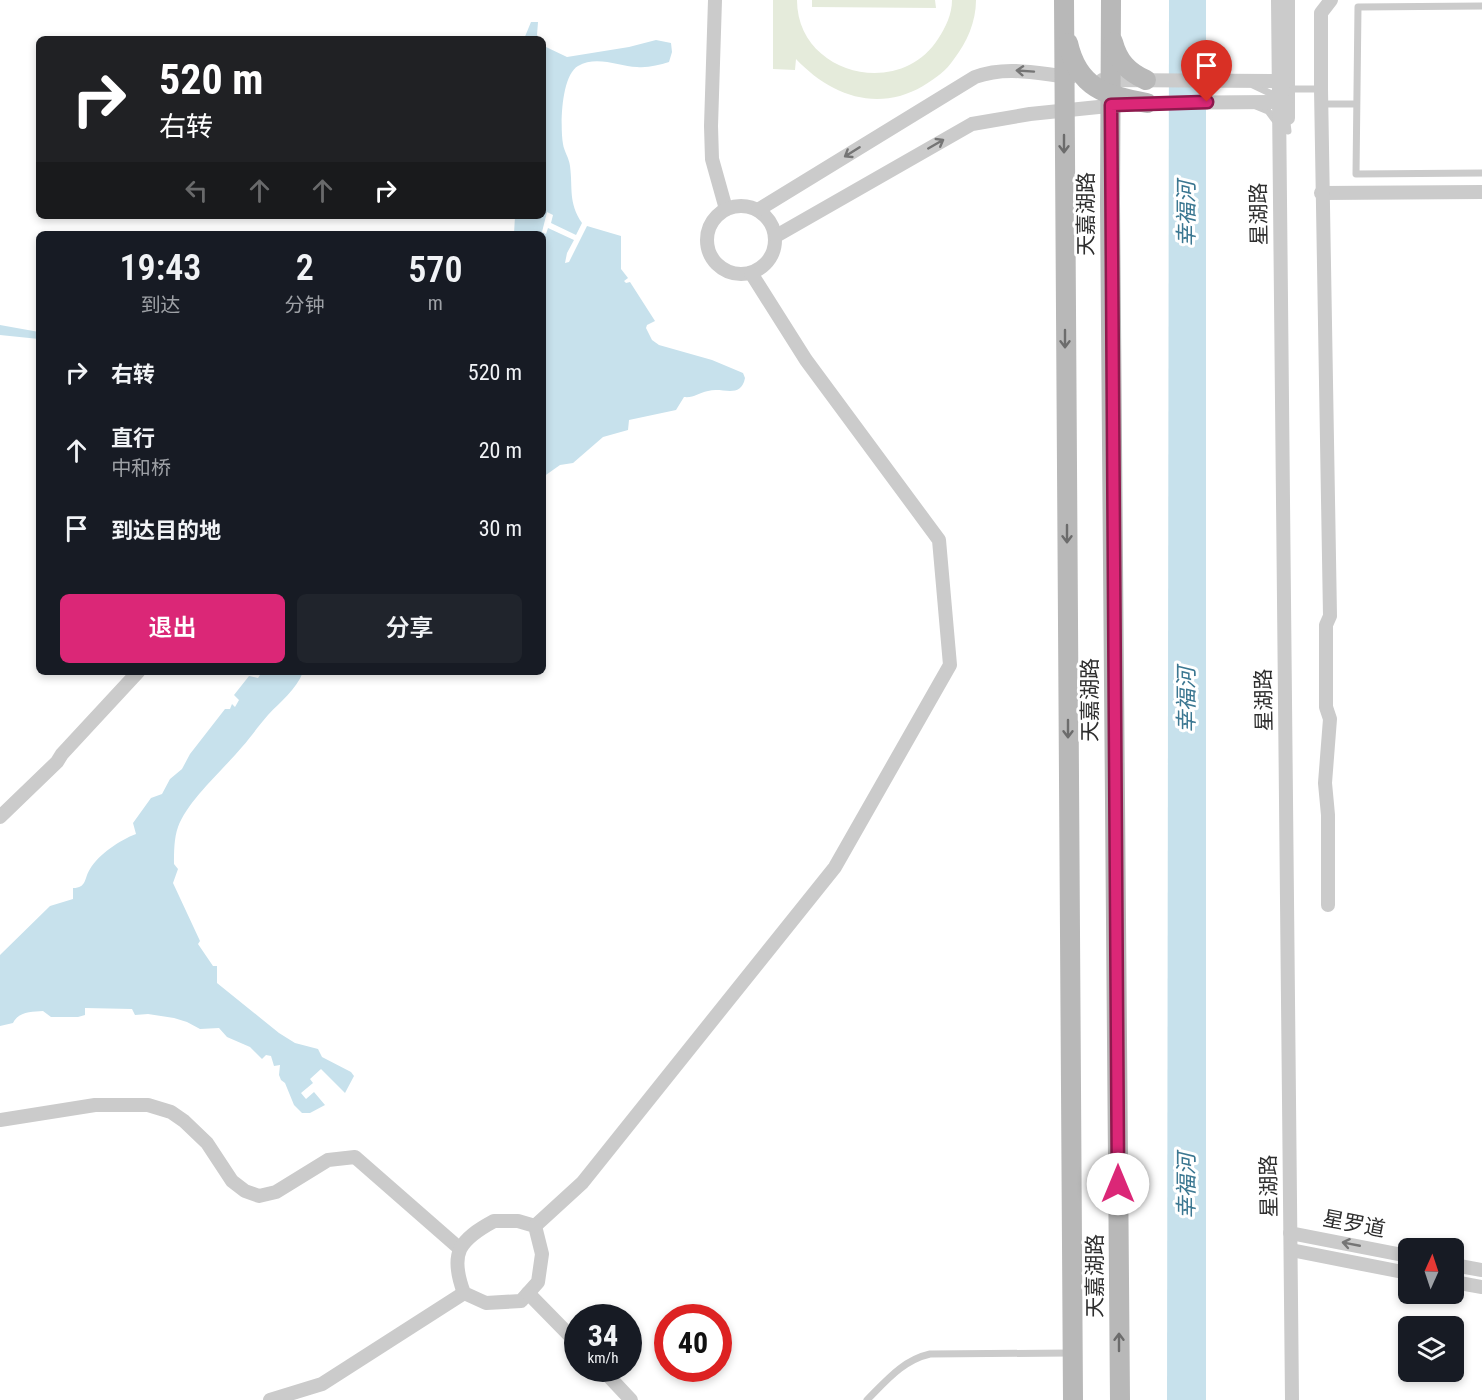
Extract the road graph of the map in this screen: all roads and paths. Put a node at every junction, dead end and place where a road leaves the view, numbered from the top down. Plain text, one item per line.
1 (715, 0) edge
2 (1064, 0) edge
3 (1111, 0) edge
4 (1278, 0) edge
5 (1288, 0) edge
6 (1331, 0) edge
7 (1482, 6) edge
8 (1064, 23) junction
9 (1110, 34) junction
10 (1064, 76) junction
11 (1084, 78) junction
12 (1146, 80) junction
13 (1321, 89) junction
14 (1111, 93) junction
15 (1283, 93) junction
16 (1227, 102) junction
17 (1147, 103) joint
18 (1321, 104) junction
19 (1356, 104) junction
20 (1064, 110) junction
21 (1284, 130) junction
22 (1482, 173) edge
23 (1482, 192) edge
24 (1322, 193) junction
25 (726, 209) junction
26 (758, 210) junction
27 (776, 236) junction
28 (751, 273) junction
29 (135, 675) edge
30 (0, 816) edge
31 (1328, 904) dead end
32 (0, 1120) edge
33 (534, 1226) junction
34 (1294, 1233) junction
35 (459, 1248) junction
36 (1294, 1251) junction
37 (1398, 1254) edge
38 (1464, 1267) edge
39 (1482, 1270) edge
40 (1398, 1271) edge
41 (1464, 1284) edge
42 (1482, 1287) edge
43 (464, 1293) junction
44 (528, 1293) junction
45 (564, 1330) edge
46 (1073, 1353) junction
47 (614, 1382) edge
48 (270, 1400) edge
49 (631, 1400) edge
50 (867, 1400) edge
51 (1073, 1400) edge
52 (1120, 1400) edge
53 (1292, 1400) edge
54 (1299, 1400) edge

1 - 25 street
2 - 8 street, 天嘉湖路
3 - 9 street, 天嘉湖路
4 - 15 street, 星湖路
5 - 15 street, 星湖路
6 - 13 street
7 - 19 lane
8 - 10 street, 天嘉湖路
8 - 11 street
9 - 12 street
9 - 14 street, 天嘉湖路
10 - 11 street
10 - 20 street, 天嘉湖路
10 -> 26 street
11 - 14 street
12 - 14 street
12 - 15 street
13 - 15 lane
13 - 18 street
14 - 17 street
14 - 20 street
52 -> 14 street, 天嘉湖路
15 - 16 street
15 - 21 street, 星湖路
16 - 17 street
16 - 21 lane
18 - 19 lane
18 - 24 street
19 - 22 lane
27 -> 20 street
20 -> 46 street, 天嘉湖路
21 - 34 street, 星湖路
23 - 24 street
24 - 31 street
25 - 26 street
25 - 28 street
26 - 27 street
27 - 28 street
28 - 33 street
29 - 30 street
32 - 35 street
33 - 35 street
33 - 44 street
34 - 36 street, 星湖路
37 -> 34 street, 星罗道
35 - 43 street
36 - 40 street, 星罗道
36 - 53 street, 星湖路
36 - 54 street, 星湖路
38 - 39 street
41 - 42 street
43 - 44 street
43 - 48 street
44 - 45 street
46 - 50 lane
46 - 51 street, 天嘉湖路
47 - 49 street

